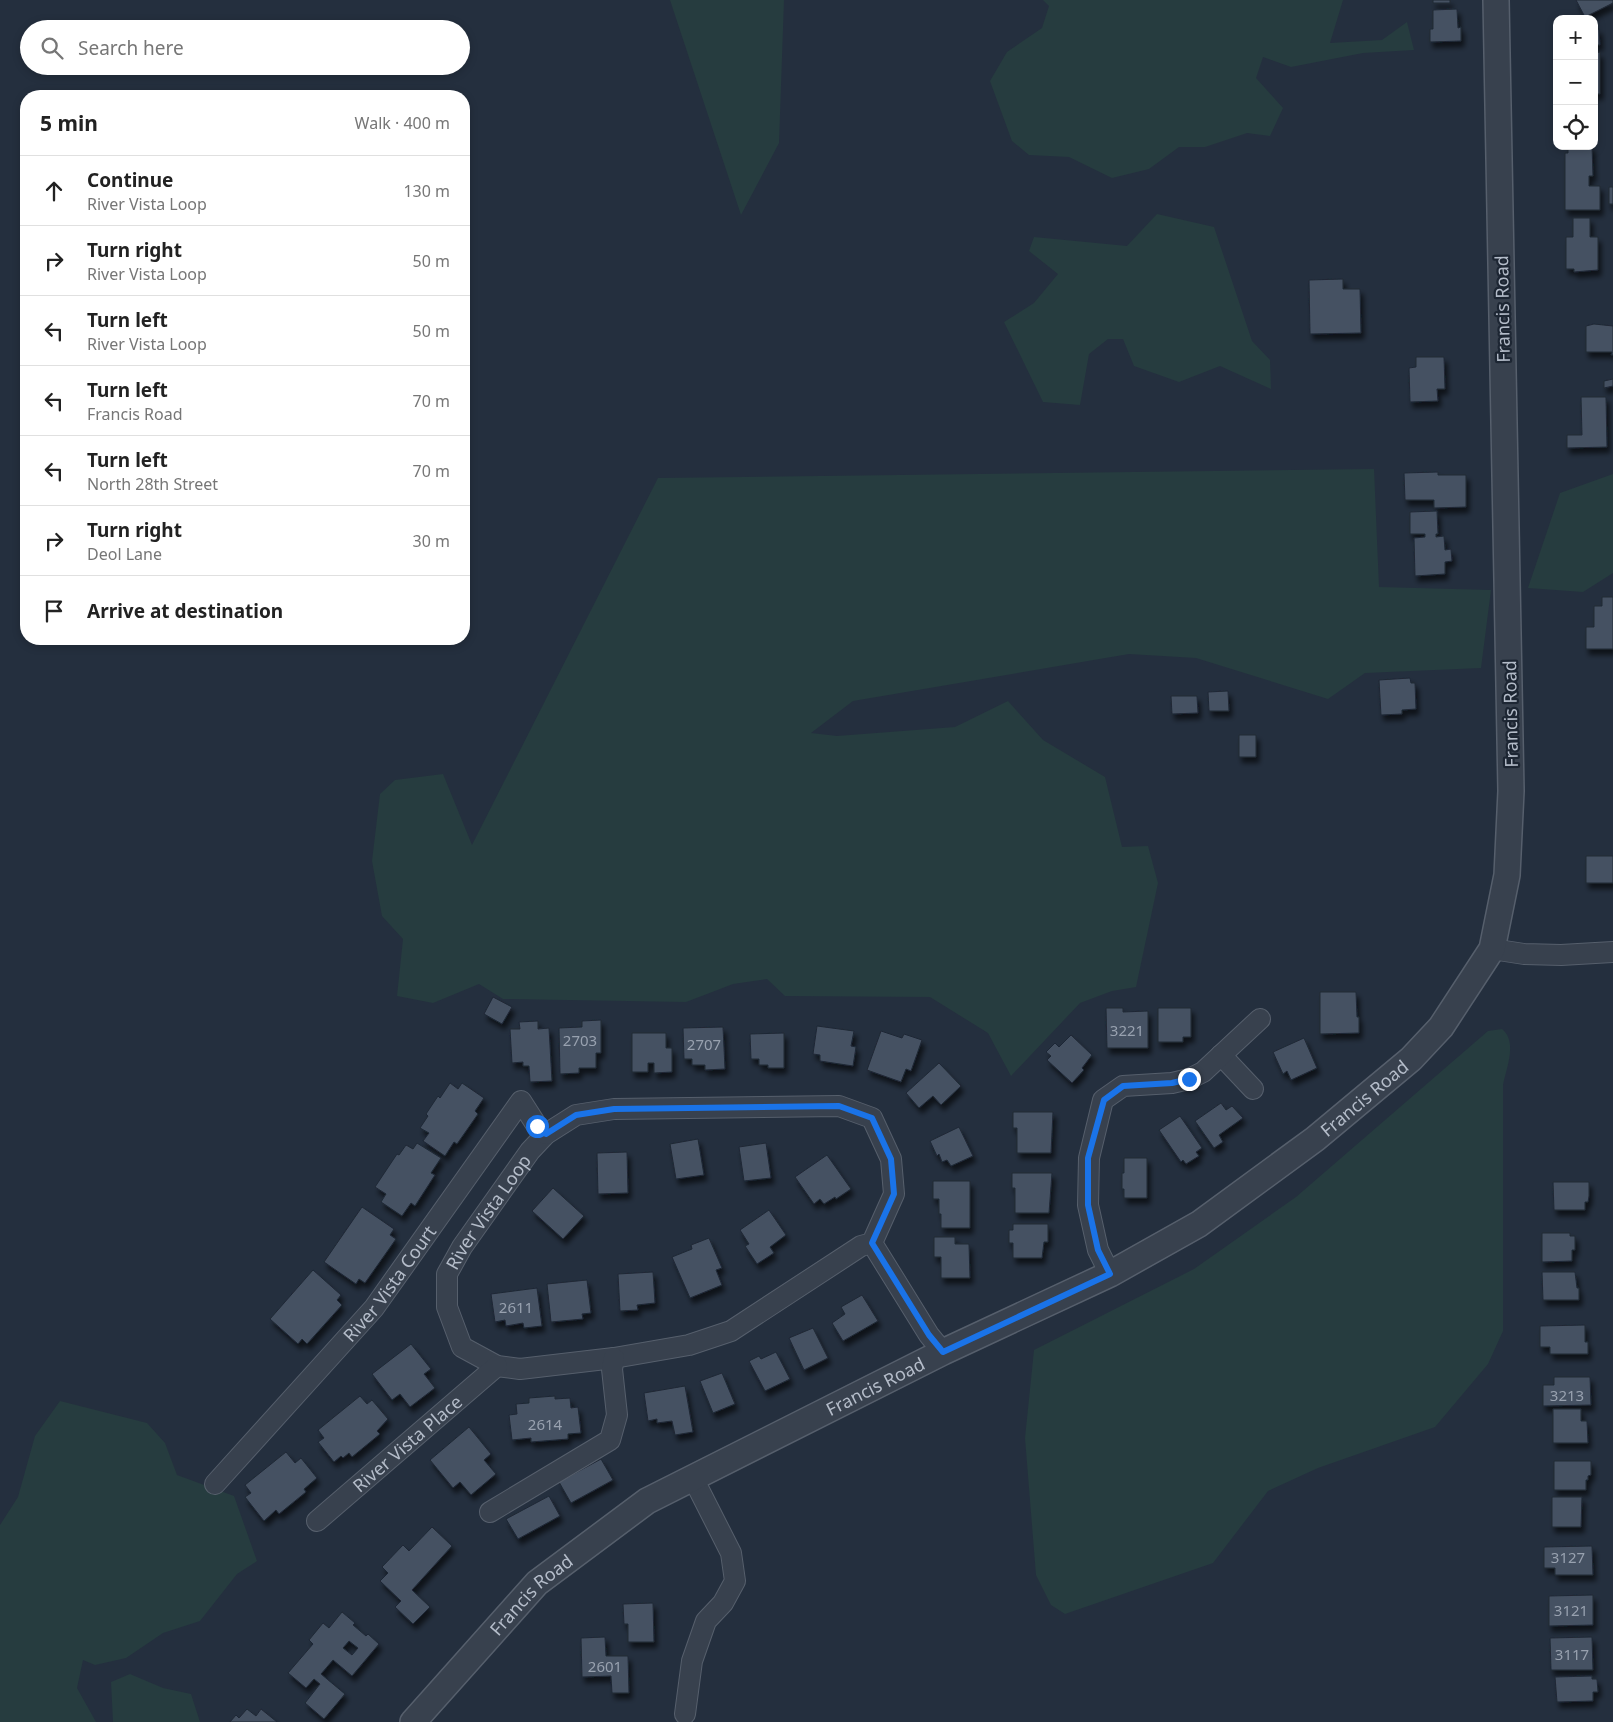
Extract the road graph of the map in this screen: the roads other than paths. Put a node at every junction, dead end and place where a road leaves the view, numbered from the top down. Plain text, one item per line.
1 (1496, 0) edge
2 (1492, 949) junction
3 (1613, 952) edge
4 (1260, 1019) dead end
5 (1221, 1055) junction
6 (1253, 1089) dead end
7 (546, 1134) junction
8 (872, 1243) junction
9 (1110, 1274) junction
10 (943, 1352) junction
11 (614, 1358) junction
12 (497, 1366) junction
13 (693, 1478) junction
14 (215, 1484) dead end
15 (490, 1512) dead end
16 (317, 1521) dead end
17 (685, 1714) dead end
18 (413, 1722) edge

1 - 2 street, Francis Road
2 - 3 street
2 - 9 street, Francis Road
4 - 5 street
5 - 6 street
5 - 9 street
7 - 8 street, River Vista Loop
7 - 12 street, River Vista Loop
7 - 14 street, River Vista Court
8 - 10 street
8 - 11 street, River Vista Loop
9 - 10 street, Francis Road
10 - 13 street, Francis Road
11 - 12 street, River Vista Loop
11 - 15 street
12 - 16 street, River Vista Place
13 - 17 street
13 - 18 street, Francis Road

